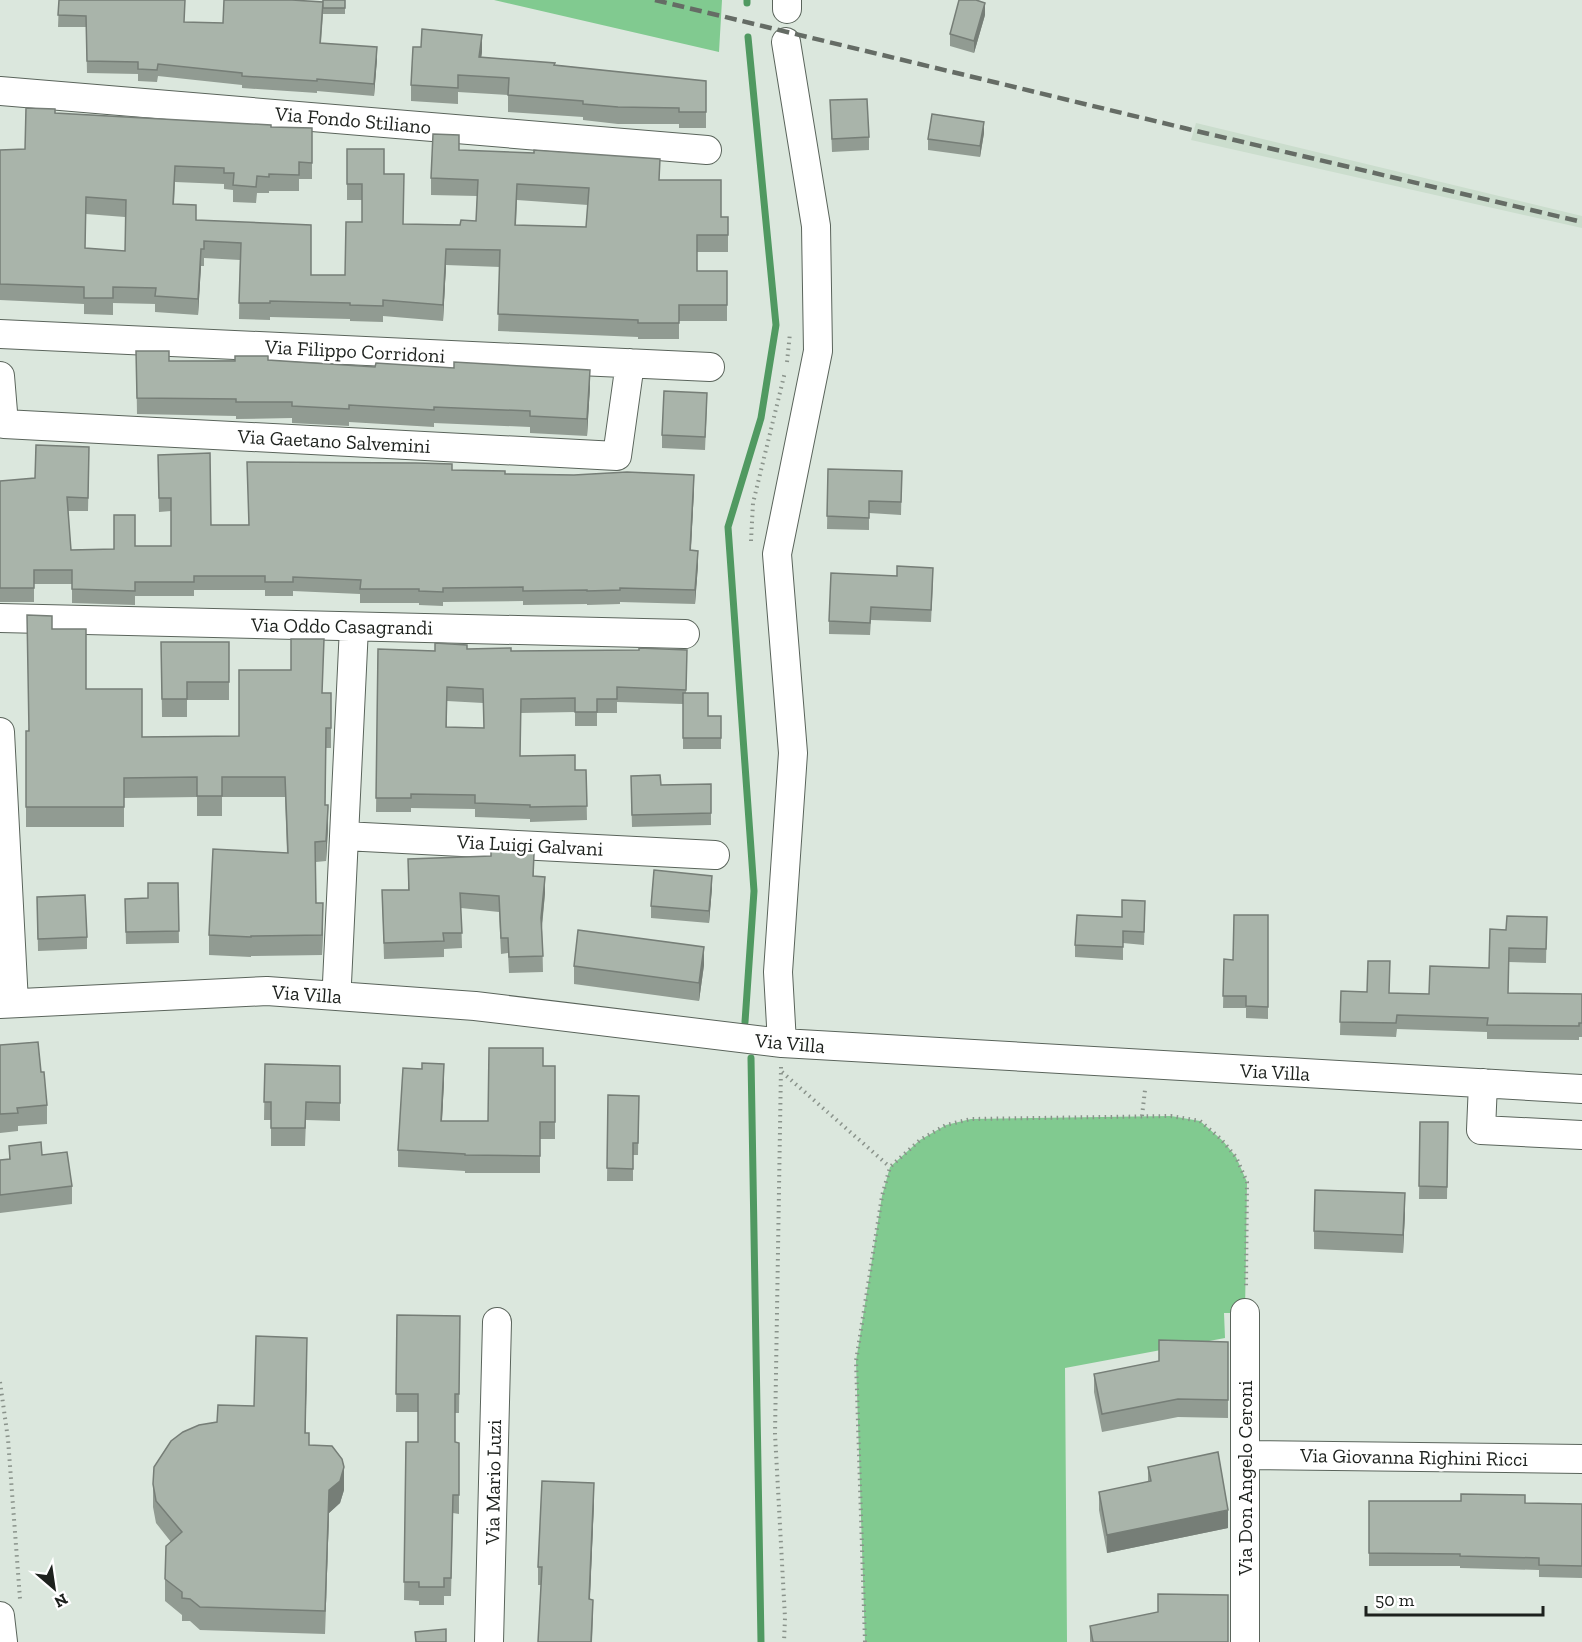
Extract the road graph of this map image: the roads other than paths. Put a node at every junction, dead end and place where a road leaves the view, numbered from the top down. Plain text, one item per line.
1 (786, 42) dead end
2 (0, 91) edge
3 (706, 150) dead end
4 (0, 334) edge
5 (630, 363) junction
6 (710, 367) dead end
7 (0, 376) edge
8 (0, 618) edge
9 (354, 627) junction
10 (685, 633) dead end
11 (0, 732) edge
12 (344, 836) junction
13 (715, 855) dead end
14 (338, 996) junction
15 (7, 1003) edge
16 (782, 1043) junction
17 (1483, 1083) junction
18 (1582, 1089) edge
19 (1582, 1135) edge
20 (1245, 1314) road end
21 (497, 1322) dead end
22 (1246, 1455) junction
23 (1582, 1459) edge
24 (10, 1612) edge
25 (3, 1642) edge
26 (489, 1642) edge
27 (1245, 1642) edge

1 - 16 street
2 - 3 street, Via Fondo Stiliano
4 - 5 street, Via Filippo Corridoni
5 - 6 street, Via Filippo Corridoni
5 - 7 street, Via Gaetano Salvemini
8 - 9 street, Via Oddo Casagrandi
9 - 10 street, Via Oddo Casagrandi
9 - 12 street
11 - 15 street
12 - 13 street, Via Luigi Galvani
12 - 14 street
14 - 15 street, Via Villa
14 - 16 street, Via Villa
16 - 17 street, Via Villa
17 - 18 street, Via Villa
17 - 19 street
20 - 22 street, Via Don Angelo Ceroni
21 - 26 street, Via Mario Luzi
22 - 23 street, Via Giovanna Righini Ricci
22 - 27 street, Via Don Angelo Ceroni
24 - 25 street

